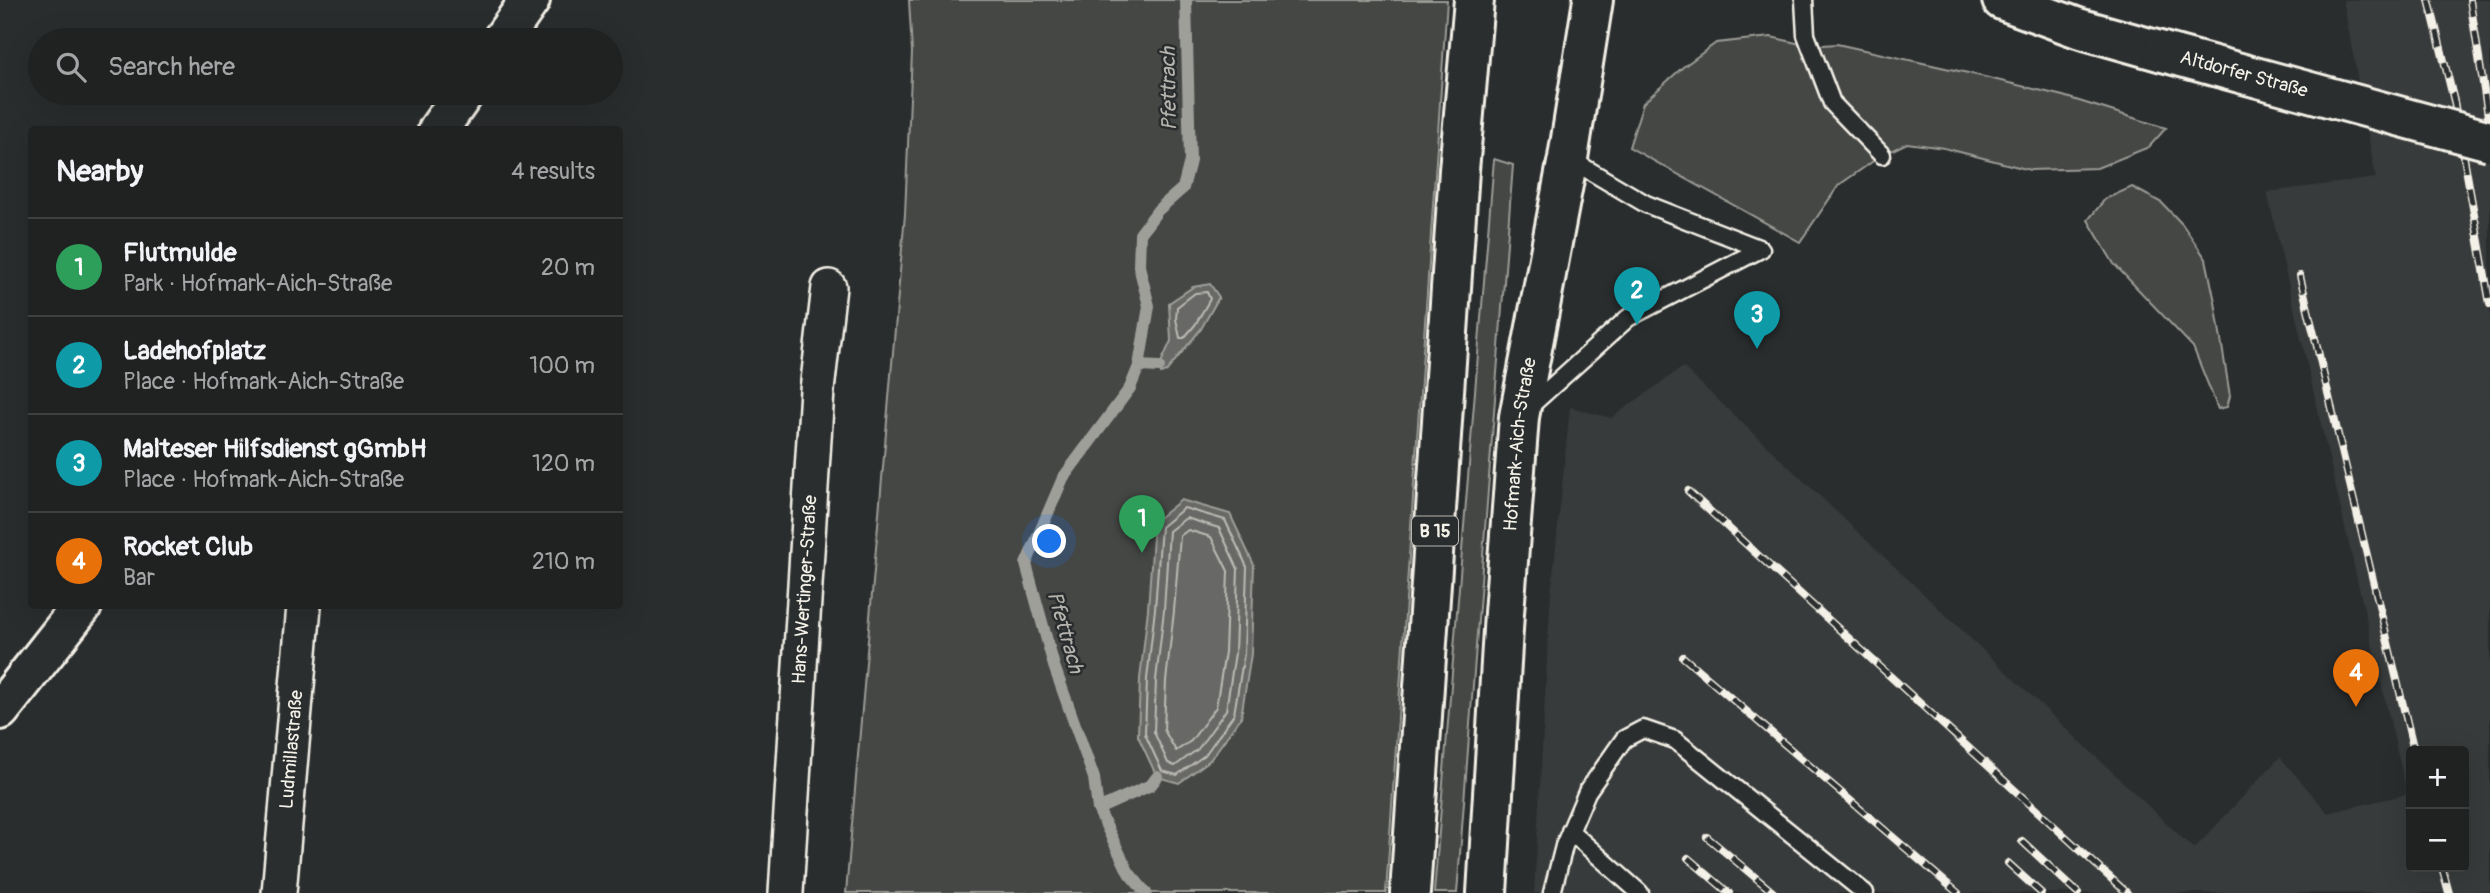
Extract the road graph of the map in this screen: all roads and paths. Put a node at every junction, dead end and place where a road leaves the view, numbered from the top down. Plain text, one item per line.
1 (530, 0) edge
2 (1474, 0) edge
3 (1592, 0) edge
4 (1804, 0) edge
5 (2002, 0) edge
6 (510, 28) edge
7 (456, 105) edge
8 (441, 126) edge
9 (2490, 141) edge
10 (1882, 155) dead end
11 (1567, 158) junction
12 (829, 287) dead end
13 (1519, 417) junction
14 (80, 609) edge
15 (304, 609) edge
16 (0, 710) edge
17 (1570, 831) junction
18 (279, 893) edge
19 (786, 893) edge
20 (1410, 893) edge
21 (1487, 893) edge
22 (1552, 893) edge
23 (1640, 893) edge
24 (1865, 893) edge

1 - 6 main road
2 - 20 main road, B 15
3 - 11 main road, Hofmark-Aich-Straße
4 - 10 lane
5 - 9 main road, Altdorfer Straße, bridge
7 - 8 main road
11 - 13 main road, Hofmark-Aich-Straße
11 - 13 lane
12 - 19 street, Hans-Wertinger-Straße
13 - 21 main road, Hofmark-Aich-Straße
14 - 16 main road
15 - 18 street, Ludmillastraße
17 - 22 lane
17 - 23 lane
17 - 24 lane

